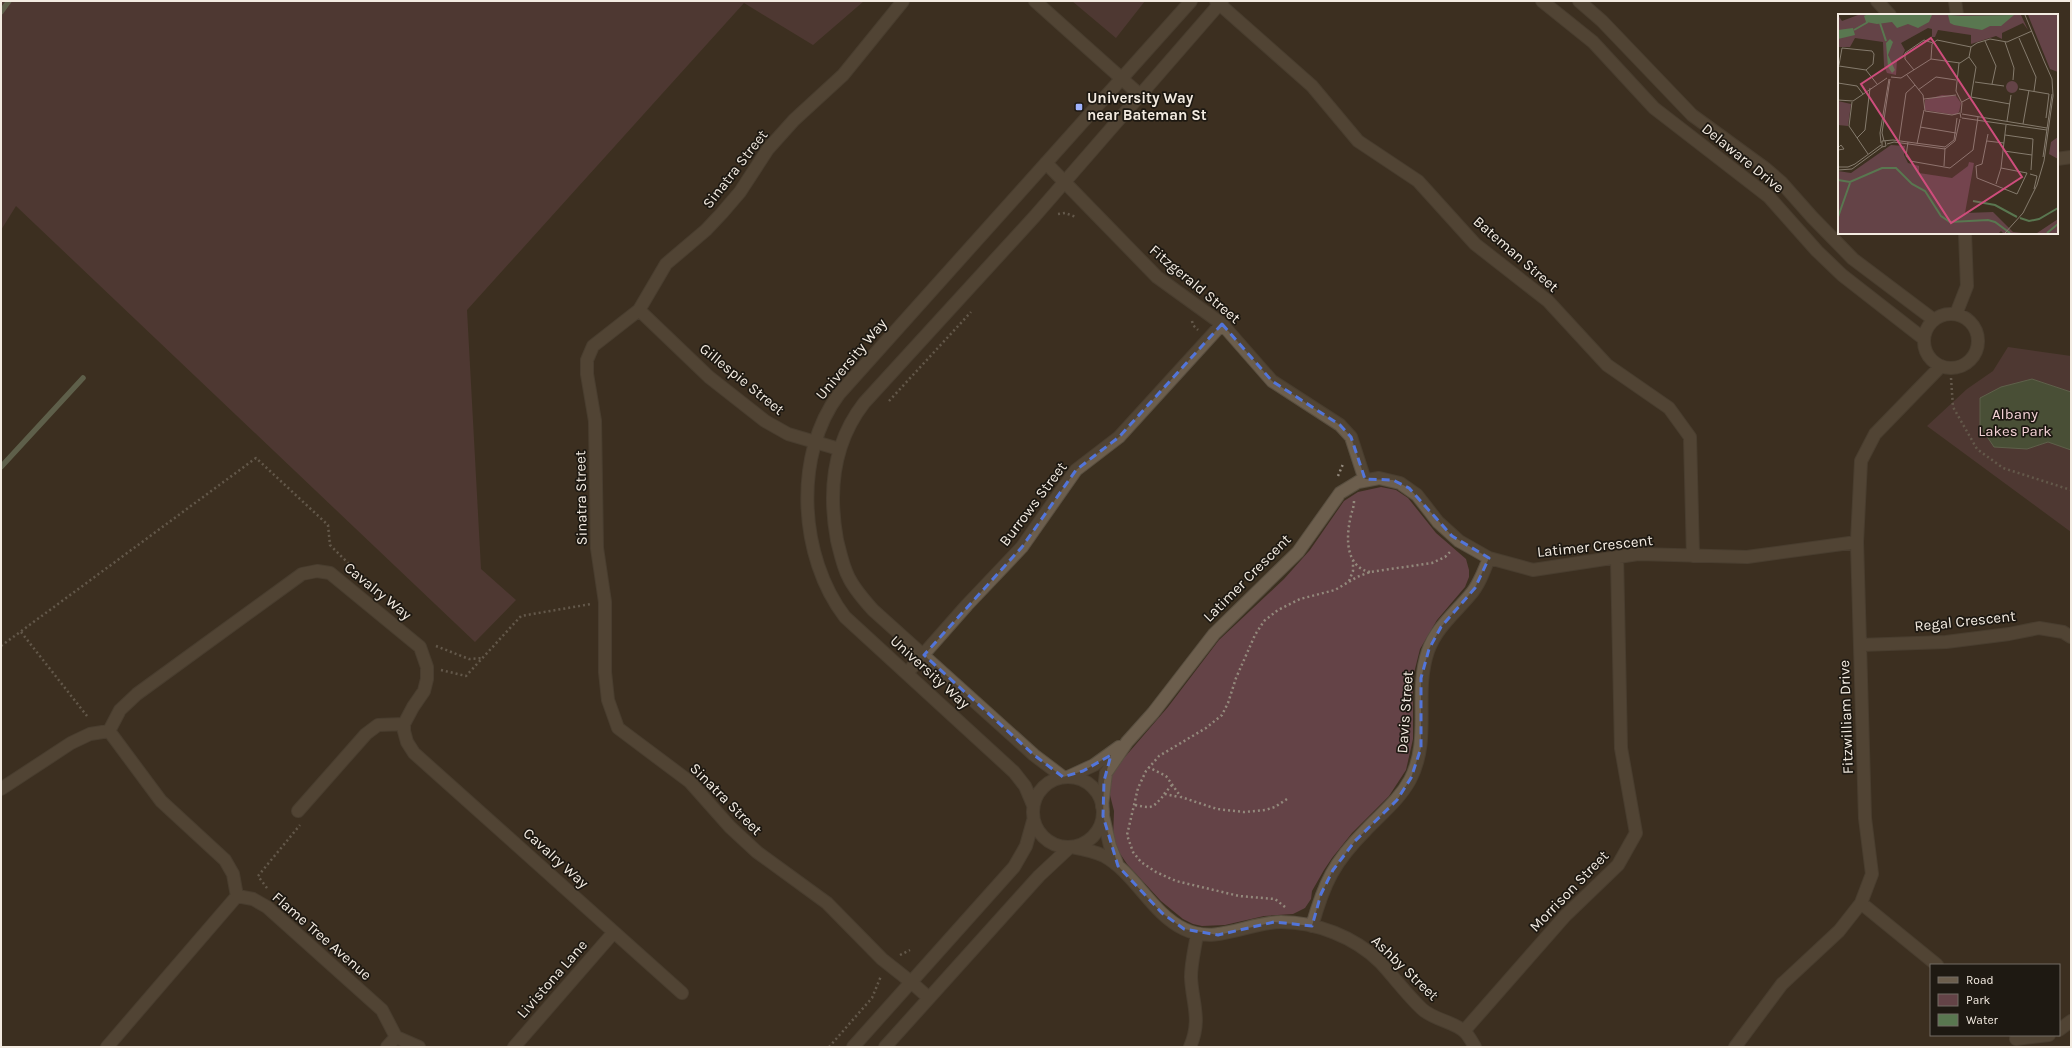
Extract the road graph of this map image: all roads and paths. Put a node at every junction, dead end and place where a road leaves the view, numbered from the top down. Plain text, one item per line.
1 (903, 1) edge
2 (1035, 1) edge
3 (1191, 1) edge
4 (1542, 1) edge
5 (1579, 1) edge
6 (1877, 1) edge
7 (1955, 1) edge
8 (1219, 2) edge
9 (1889, 14) edge
10 (1957, 14) edge
11 (1121, 78) junction
12 (1140, 95) junction
13 (2071, 157) edge
14 (2058, 159) edge
15 (1046, 163) junction
16 (1065, 181) junction
17 (1056, 215) dead end
18 (1080, 220) dead end
19 (1965, 234) edge
20 (974, 308) dead end
21 (640, 310) junction
22 (1956, 314) junction
23 (1191, 318) dead end
24 (1934, 320) junction
25 (1222, 324) junction
26 (1209, 339) junction
27 (1924, 339) junction
28 (1945, 367) junction
29 (889, 401) dead end
30 (815, 442) junction
31 (839, 449) junction
32 (1343, 459) dead end
33 (1365, 480) junction
34 (1345, 489) junction
35 (2071, 490) edge
36 (1857, 542) junction
37 (1452, 550) dead end
38 (1693, 556) junction
39 (1617, 557) junction
40 (1489, 558) junction
41 (1353, 561) junction
42 (1370, 572) junction
43 (363, 578) dead end
44 (1349, 581) junction
45 (604, 602) junction
46 (21, 632) junction
47 (2071, 637) edge
48 (1860, 644) junction
49 (435, 645) dead end
50 (1, 646) edge
51 (924, 655) junction
52 (483, 658) junction
53 (427, 666) junction
54 (907, 673) junction
55 (87, 716) dead end
56 (404, 724) junction
57 (109, 731) junction
58 (1127, 742) junction
59 (1148, 767) junction
60 (1065, 777) junction
61 (1172, 785) junction
62 (1, 790) edge
63 (1163, 795) junction
64 (1181, 797) junction
65 (1287, 799) dead end
66 (1033, 805) junction
67 (1135, 805) junction
68 (298, 811) joint
69 (1102, 811) junction
70 (1033, 821) junction
71 (1071, 847) junction
72 (1118, 866) junction
73 (267, 888) dead end
74 (237, 896) junction
75 (1861, 904) junction
76 (1290, 923) junction
77 (1312, 926) junction
78 (614, 932) junction
79 (1197, 934) junction
80 (910, 950) dead end
81 (1936, 964) edge
82 (891, 966) junction
83 (911, 982) junction
84 (682, 993) dead end
85 (929, 998) junction
86 (2071, 1021) edge
87 (2060, 1029) edge
88 (1464, 1031) junction
89 (2042, 1036) edge
90 (396, 1037) junction
91 (2015, 1040) edge
92 (107, 1047) edge
93 (387, 1047) edge
94 (419, 1047) edge
95 (514, 1047) edge
96 (829, 1047) edge
97 (853, 1047) edge
98 (885, 1047) edge
99 (1190, 1047) edge
100 (1475, 1047) edge
101 (1735, 1047) edge

1 - 21 street, Sinatra Street
2 - 11 street
3 - 11 street, University Way
4 - 27 street, Delaware Drive
5 - 24 street, Delaware Drive
6 - 9 street
7 - 10 street
8 - 12 street, University Way
8 - 38 street, Bateman Street
11 - 12 street
11 - 15 street, University Way
12 - 16 street, University Way
13 - 14 street
15 - 16 street, Fitzgerald Street
15 - 30 street, University Way
16 - 25 street, Fitzgerald Street
16 - 31 street, University Way
17 - 18 path
19 - 22 street
20 - 29 path
21 - 30 street, Gillespie Street
21 - 45 street, Sinatra Street
22 - 24 street
22 - 28 street
23 - 26 path
24 - 27 street
25 - 26 street, Burrows Street
25 - 33 street, Fitzgerald Street
26 - 51 street, Burrows Street
27 - 28 street
28 - 35 path
28 - 36 street, Fitzwilliam Drive
30 - 31 street, Gillespie Street
30 - 54 street, University Way
31 - 51 street, University Way
32 - 34 path
33 - 34 street, Latimer Crescent
33 - 40 street, Latimer Crescent
34 - 41 path
34 - 58 street, Latimer Crescent
36 - 38 street, Latimer Crescent
36 - 48 street, Fitzwilliam Drive
37 - 42 path
38 - 39 street, Latimer Crescent
39 - 40 street, Latimer Crescent
39 - 88 street, Morrison Street
40 - 77 street, Davis Street
41 - 42 path
41 - 44 path
42 - 44 path
43 - 46 path
44 - 59 path
45 - 52 path
45 - 82 street, Sinatra Street
46 - 50 path
46 - 55 path
47 - 48 street, Regal Crescent
48 - 75 street, Fitzwilliam Drive
49 - 52 path
51 - 54 street, Burrows Street
51 - 60 street, University Way
52 - 53 path
53 - 56 street, Cavalry Way
53 - 57 street, Cavalry Way
54 - 66 street, University Way
56 - 68 street
56 - 78 street, Cavalry Way
57 - 62 street
57 - 74 street
58 - 60 street, Latimer Crescent
58 - 69 street, Latimer Crescent
59 - 61 path
59 - 67 path
60 - 66 street
60 - 69 street
61 - 63 path
61 - 64 path
63 - 64 path
63 - 67 path
64 - 65 path
66 - 70 street
67 - 76 path
68 - 73 path
69 - 71 street
69 - 72 street, Ashby Street
70 - 71 street
70 - 83 street
71 - 72 street, Ashby Street
71 - 85 street
72 - 79 street, Ashby Street
74 - 90 street, Flame Tree Avenue
74 - 92 street
75 - 81 street
75 - 101 street, Fitzwilliam Drive
76 - 77 street, Ashby Street
76 - 79 street, Ashby Street
77 - 88 street, Ashby Street
78 - 84 street, Cavalry Way
78 - 95 street, Livistona Lane
79 - 99 street
80 - 82 path
82 - 83 street, Sinatra Street
82 - 96 path
83 - 85 street, Sinatra Street
83 - 97 street
85 - 98 street
86 - 87 street
88 - 100 street
89 - 91 street
90 - 93 street
90 - 94 street

